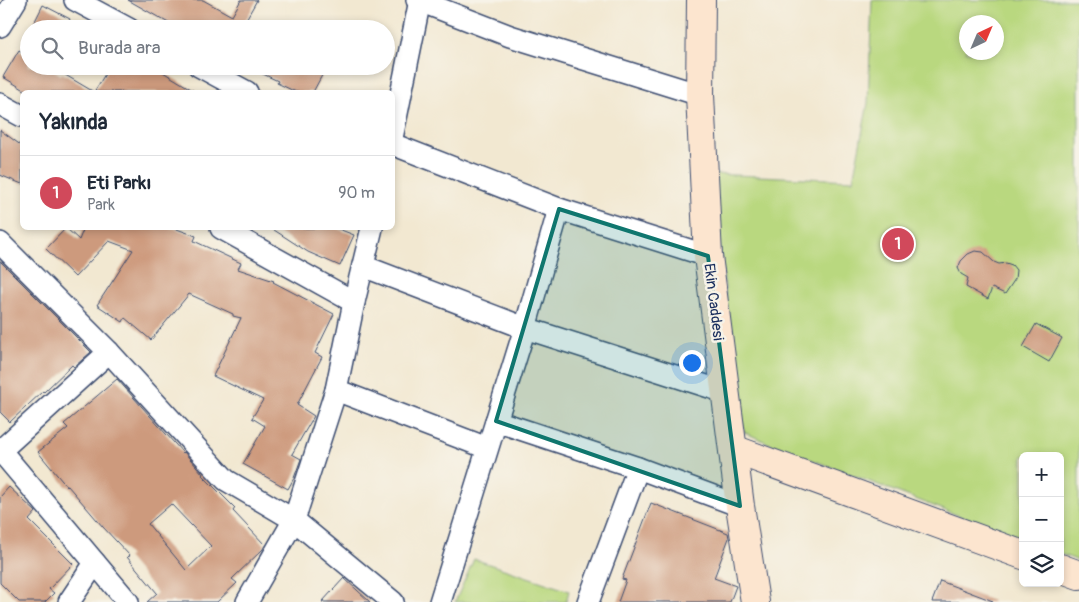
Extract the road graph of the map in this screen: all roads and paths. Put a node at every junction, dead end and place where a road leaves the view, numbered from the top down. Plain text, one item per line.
1 (16, 0) edge
2 (75, 0) edge
3 (419, 0) edge
4 (701, 0) edge
5 (112, 20) edge
6 (0, 26) edge
7 (216, 75) edge
8 (243, 90) edge
9 (700, 95) junction
10 (0, 104) edge
11 (20, 115) edge
12 (395, 123) edge
13 (395, 145) edge
14 (559, 209) junction
15 (226, 230) edge
16 (372, 230) edge
17 (0, 243) edge
18 (708, 256) junction
19 (363, 266) junction
20 (354, 302) junction
21 (525, 328) junction
22 (109, 352) junction
23 (336, 390) junction
24 (725, 392) junction
25 (496, 421) junction
26 (487, 448) junction
27 (733, 449) junction
28 (0, 451) edge
29 (638, 468) junction
30 (740, 506) junction
31 (294, 520) junction
32 (1019, 554) edge
33 (95, 563) junction
34 (1064, 569) edge
35 (1079, 575) edge
36 (69, 602) edge
37 (128, 602) edge
38 (247, 602) edge
39 (393, 602) edge
40 (440, 602) edge
41 (588, 602) edge
42 (755, 602) edge

1 - 6 street
2 - 5 street
3 - 9 street
3 - 12 street
4 - 9 street, Ekin Caddesi
7 - 8 street
9 - 18 street, Ekin Caddesi
10 - 11 street
13 - 14 street
14 - 18 street
14 - 21 street
15 - 20 street
16 - 19 street
17 - 22 street
18 - 24 street, Ekin Caddesi
19 - 20 street
19 - 21 street
20 - 23 street
21 - 24 street
21 - 25 street
22 - 28 street
22 - 31 street
23 - 26 street
23 - 31 street
24 - 27 street, Ekin Caddesi
25 - 26 street
25 - 29 street
26 - 40 street
27 - 30 street, Ekin Caddesi
27 - 32 street
28 - 33 street
29 - 30 street
29 - 41 street
30 - 42 street, Ekin Caddesi
31 - 38 street
31 - 39 street
33 - 36 street
33 - 37 street
34 - 35 street

